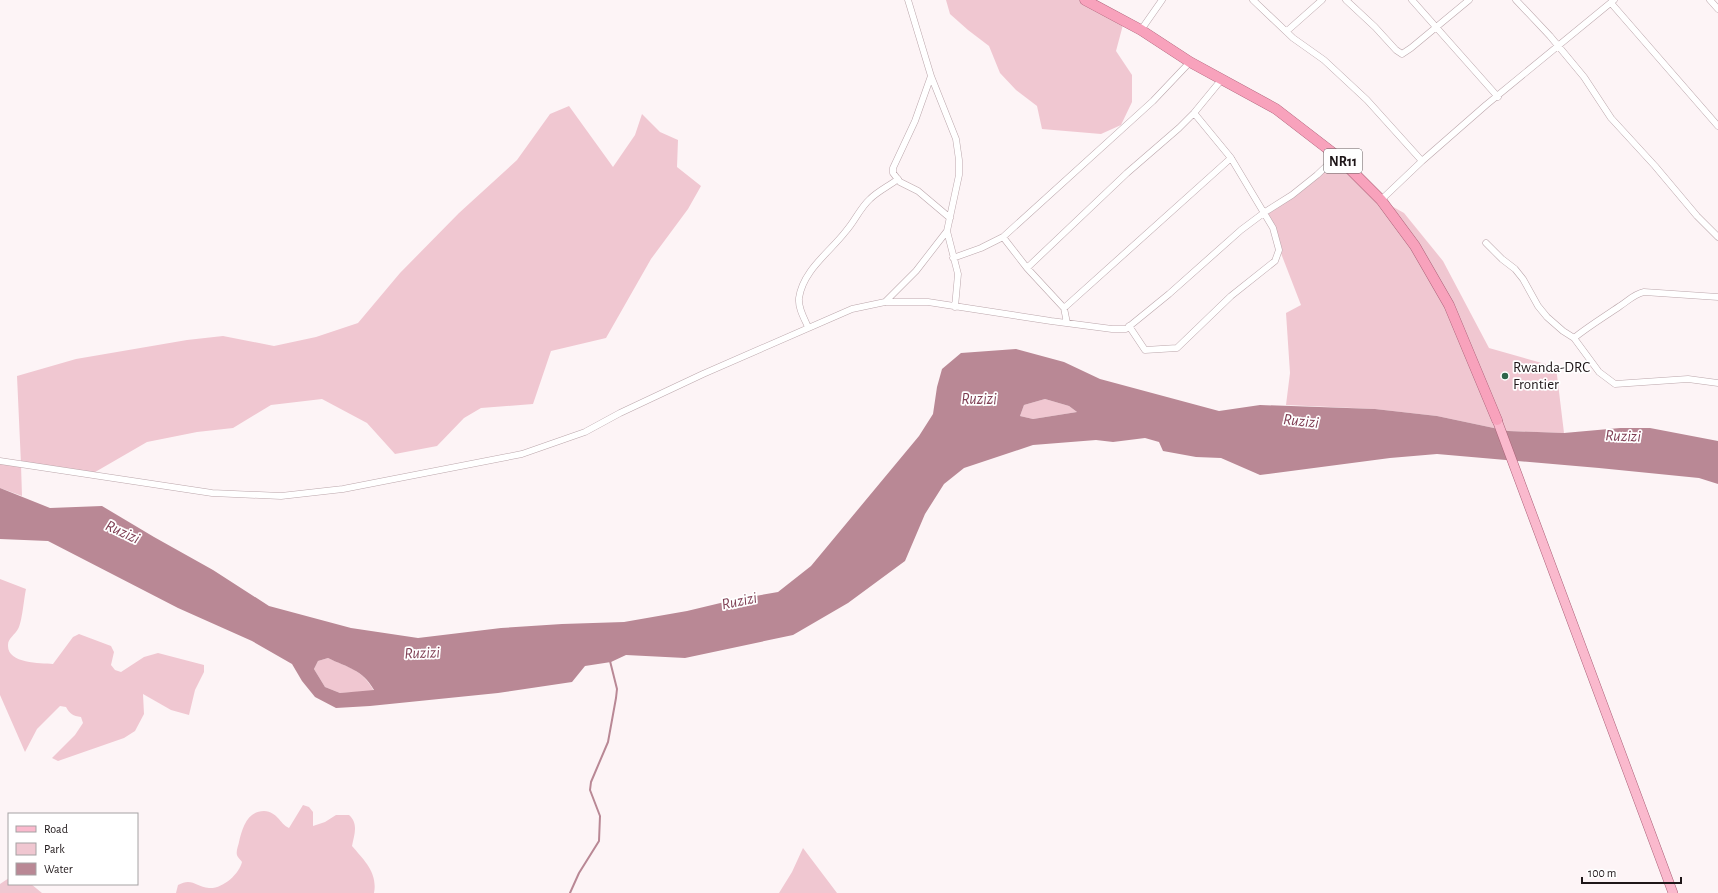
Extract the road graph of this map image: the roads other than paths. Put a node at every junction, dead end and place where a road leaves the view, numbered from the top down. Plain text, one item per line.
1 (908, 0) edge
2 (1086, 0) edge
3 (1162, 0) edge
4 (1253, 0) edge
5 (1322, 0) edge
6 (1346, 0) edge
7 (1412, 0) edge
8 (1469, 0) edge
9 (1516, 0) edge
10 (1710, 0) edge
11 (1612, 1) edge
12 (1718, 9) edge
13 (1435, 27) junction
14 (1141, 30) junction
15 (1287, 32) junction
16 (1559, 47) junction
17 (1190, 62) junction
18 (931, 76) junction
19 (1222, 79) junction
20 (1498, 97) junction
21 (1194, 114) junction
22 (1718, 126) edge
23 (1337, 156) junction
24 (1231, 158) junction
25 (1422, 161) junction
26 (898, 179) junction
27 (1381, 200) junction
28 (1265, 212) junction
29 (950, 218) junction
30 (947, 231) junction
31 (1003, 237) junction
32 (1718, 237) edge
33 (1486, 243) dead end
34 (953, 258) junction
35 (1027, 268) junction
36 (1718, 297) edge
37 (885, 302) junction
38 (955, 306) junction
39 (1064, 308) junction
40 (1067, 323) junction
41 (1129, 326) junction
42 (808, 327) junction
43 (1574, 338) junction
44 (1718, 383) edge
45 (1498, 420) joint
46 (0, 461) edge
47 (1674, 893) edge

1 - 18 street
2 - 14 highway, NR11
3 - 14 street
4 - 15 street
5 - 15 street
6 - 13 street
7 - 13 street
8 - 13 street
9 - 16 street
10 - 12 street
11 - 16 street
11 - 22 street
13 - 20 street
14 - 17 highway, NR11
15 - 25 street
16 - 20 street
16 - 32 street
17 - 19 highway, NR11
17 - 31 street
18 - 26 street
18 - 29 street
19 - 21 street
19 - 23 highway, NR11
20 - 25 street
21 - 24 street
21 - 35 street
23 - 27 highway, NR11
23 - 28 street
24 - 28 street
24 - 39 street
25 - 27 street
26 - 29 street
26 - 42 street
27 - 45 highway, NR11
28 - 41 street
28 - 41 street
29 - 30 street
30 - 34 street
30 - 37 street
31 - 34 street
31 - 35 street
33 - 43 street
34 - 38 street
35 - 39 street
36 - 43 street
37 - 38 street
37 - 42 street
38 - 40 street
39 - 40 street
40 - 41 street
42 - 46 street
43 - 44 street
45 - 47 main road

